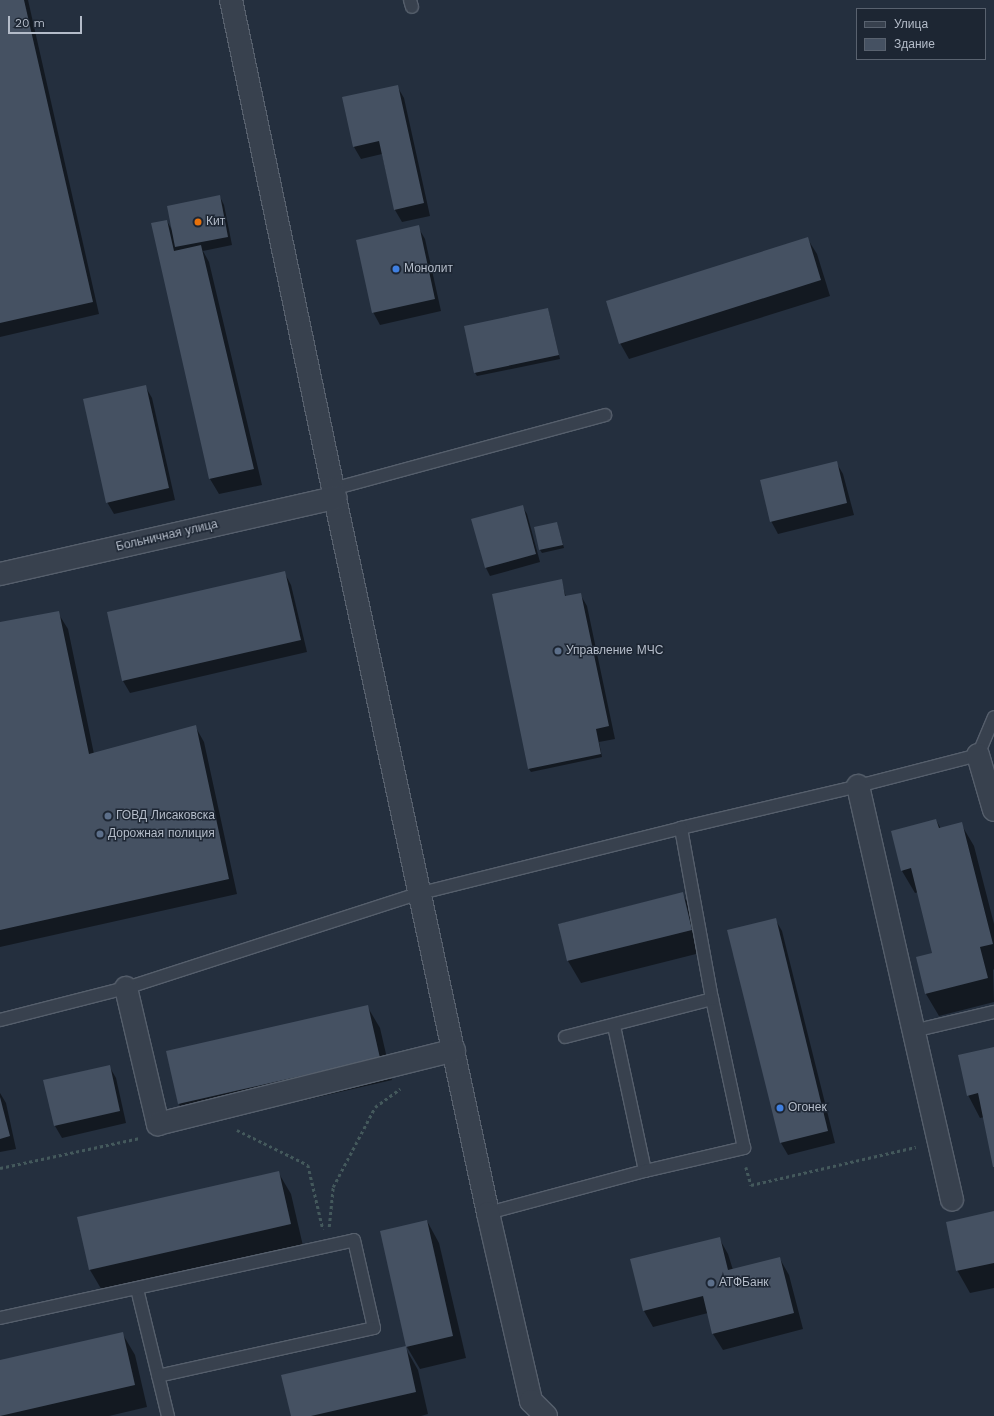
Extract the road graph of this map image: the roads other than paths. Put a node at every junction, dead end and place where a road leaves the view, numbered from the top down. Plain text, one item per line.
1 (231, 0) edge
2 (606, 415) dead end
3 (334, 494) junction
4 (0, 574) edge
5 (994, 717) edge
6 (978, 755) junction
7 (858, 786) junction
8 (994, 810) edge
9 (681, 828) junction
10 (421, 893) junction
11 (126, 988) junction
12 (712, 999) junction
13 (994, 1012) edge
14 (0, 1020) edge
15 (614, 1026) junction
16 (913, 1031) junction
17 (566, 1037) dead end
18 (454, 1050) junction
19 (645, 1171) junction
20 (952, 1199) dead end
21 (488, 1213) junction
22 (137, 1289) junction
23 (0, 1318) edge
24 (158, 1376) junction
25 (527, 1408) edge
26 (168, 1416) edge
27 (546, 1416) edge

1 - 3 street
2 - 3 lane
3 - 4 street, Больничная улица
3 - 10 street
5 - 6 lane
6 - 7 lane
6 - 8 street
7 - 9 lane
7 - 16 street
9 - 10 lane
9 - 12 lane
10 - 11 lane
10 - 18 street
11 - 14 lane
11 - 18 street
12 - 15 lane
12 - 19 lane
13 - 16 lane
15 - 17 lane
15 - 19 lane
16 - 20 street
18 - 21 street
19 - 21 lane
21 - 25 street
22 - 23 lane
22 - 24 lane
22 - 24 lane
24 - 26 lane
25 - 27 street

